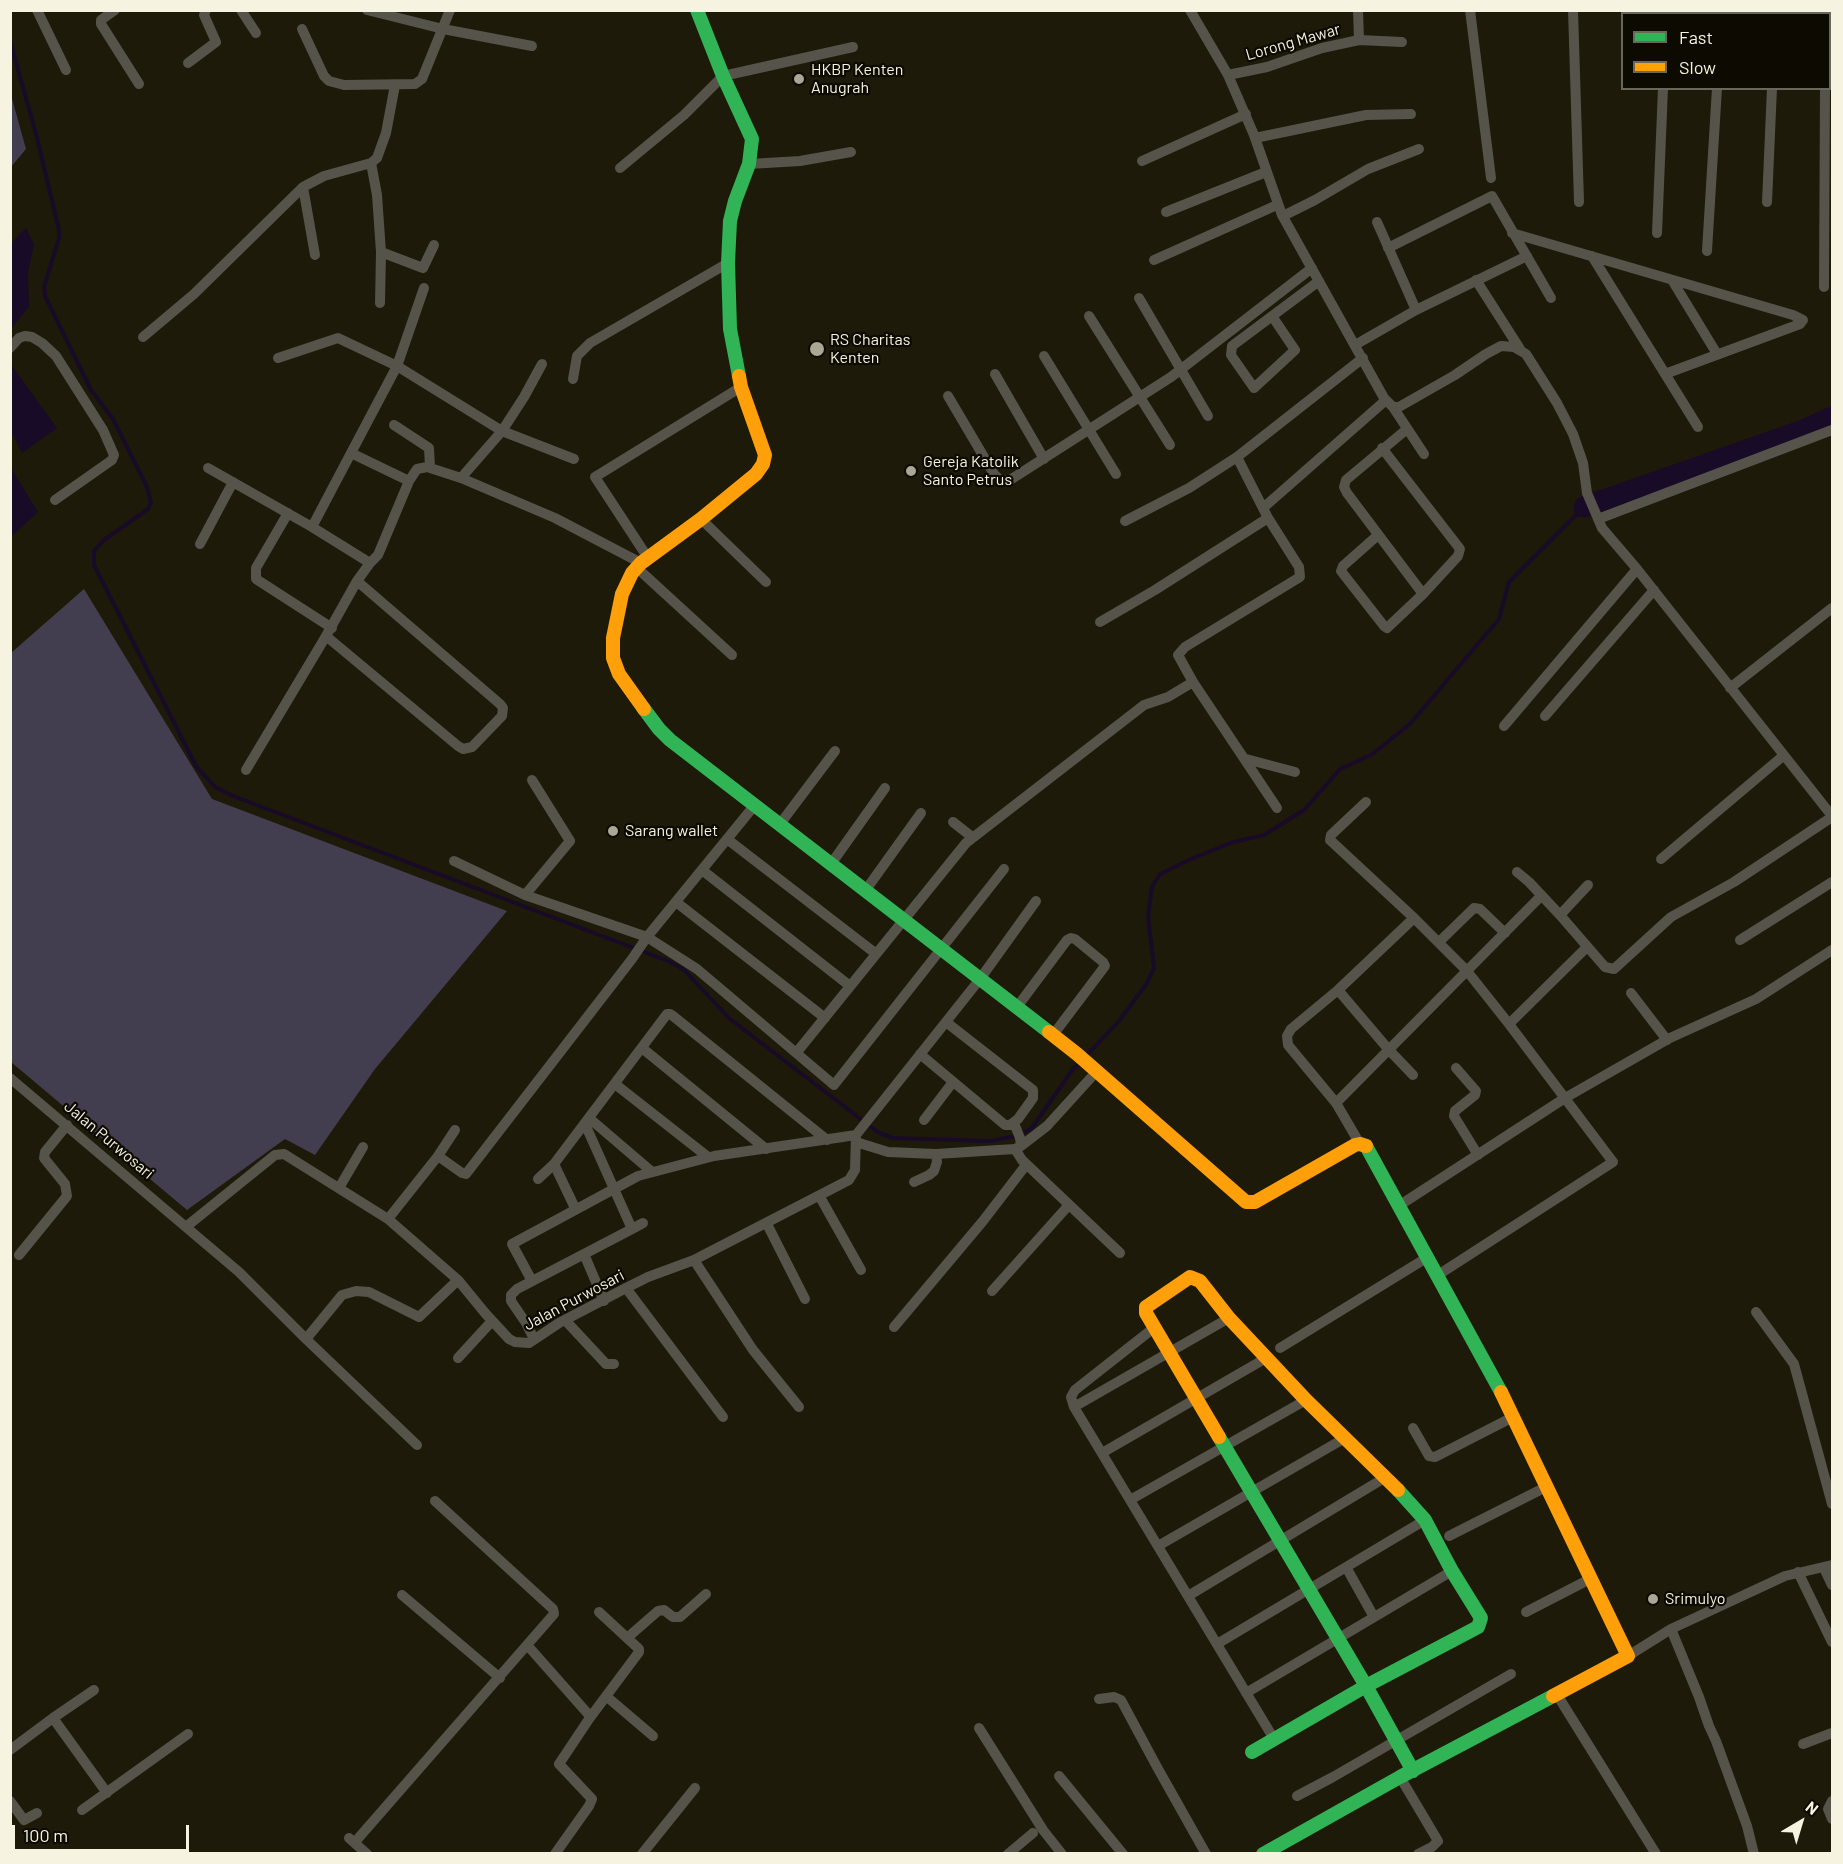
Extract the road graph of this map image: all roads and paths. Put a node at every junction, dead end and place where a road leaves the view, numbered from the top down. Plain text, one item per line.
1 (37, 10) edge
2 (115, 10) edge
3 (206, 10) edge
4 (241, 10) edge
5 (367, 10) edge
6 (450, 10) edge
7 (697, 10) edge
8 (1190, 10) edge
9 (1358, 10) edge
10 (1470, 10) edge
11 (1574, 10) edge
12 (1801, 10) edge
13 (1825, 12) edge
14 (302, 29) dead end
15 (443, 29) junction
16 (256, 33) dead end
17 (1359, 40) junction
18 (1402, 42) dead end
19 (532, 46) dead end
20 (853, 47) dead end
21 (188, 63) dead end
22 (66, 70) dead end
23 (1228, 75) junction
24 (723, 76) junction
25 (139, 84) dead end
26 (395, 85) junction
27 (1663, 90) edge
28 (1717, 90) edge
29 (1772, 90) edge
30 (1825, 90) edge
31 (1245, 114) junction
32 (1411, 114) dead end
33 (1255, 138) junction
34 (1419, 149) dead end
35 (851, 152) dead end
36 (1142, 160) dead end
37 (371, 163) junction
38 (749, 164) junction
39 (620, 168) dead end
40 (1266, 172) junction
41 (1491, 178) dead end
42 (303, 187) junction
43 (1579, 202) dead end
44 (1767, 202) dead end
45 (1277, 205) junction
46 (1828, 210) edge
47 (1166, 212) dead end
48 (1282, 216) junction
49 (1377, 222) dead end
50 (1512, 233) junction
51 (1657, 233) dead end
52 (434, 245) dead end
53 (1388, 248) junction
54 (1707, 251) dead end
55 (381, 252) junction
56 (315, 255) dead end
57 (1527, 256) junction
58 (1592, 256) junction
59 (1154, 260) dead end
60 (728, 263) junction
61 (1312, 268) junction
62 (1476, 280) junction
63 (1672, 280) junction
64 (1319, 281) junction
65 (1824, 287) dead end
66 (424, 288) dead end
67 (1138, 298) dead end
68 (1551, 298) dead end
69 (380, 303) dead end
70 (1416, 310) junction
71 (1089, 316) dead end
72 (1272, 316) junction
73 (143, 337) dead end
74 (1355, 345) junction
75 (10, 348) edge
76 (1520, 349) junction
77 (1717, 354) junction
78 (1044, 356) dead end
79 (278, 358) dead end
80 (1363, 358) junction
81 (543, 364) dead end
82 (397, 366) junction
83 (1181, 368) junction
84 (995, 374) dead end
85 (1665, 374) junction
86 (573, 379) dead end
87 (741, 387) junction
88 (948, 396) dead end
89 (1139, 397) junction
90 (1390, 404) junction
91 (1208, 416) dead end
92 (394, 425) dead end
93 (1698, 428) dead end
94 (1088, 429) junction
95 (1407, 429) junction
96 (1833, 430) edge
97 (502, 431) junction
98 (1170, 445) dead end
99 (1382, 448) junction
100 (351, 453) junction
101 (1424, 454) dead end
102 (1237, 457) junction
103 (574, 459) dead end
104 (1044, 459) junction
105 (430, 467) junction
106 (208, 468) dead end
107 (1116, 474) dead end
108 (461, 478) junction
109 (409, 481) junction
110 (233, 482) junction
111 (55, 500) dead end
112 (288, 513) junction
113 (1265, 513) junction
114 (1598, 518) junction
115 (701, 519) junction
116 (1125, 521) dead end
117 (312, 527) junction
118 (1378, 535) junction
119 (200, 544) dead end
120 (370, 563) junction
121 (642, 563) junction
122 (1637, 569) junction
123 (357, 581) junction
124 (766, 582) dead end
125 (1654, 590) junction
126 (1423, 594) junction
127 (1833, 608) edge
128 (1100, 622) dead end
129 (329, 632) junction
130 (732, 655) dead end
131 (1193, 682) junction
132 (1730, 688) junction
133 (1545, 716) dead end
134 (1504, 726) dead end
135 (835, 751) dead end
136 (1783, 756) junction
137 (1246, 759) junction
138 (246, 770) dead end
139 (1295, 772) dead end
140 (532, 780) dead end
141 (885, 788) dead end
142 (1366, 802) dead end
143 (754, 806) junction
144 (1277, 808) dead end
145 (921, 813) dead end
146 (1833, 817) edge
147 (953, 822) dead end
148 (780, 824) junction
149 (972, 837) junction
150 (727, 839) junction
151 (1661, 859) dead end
152 (454, 861) dead end
153 (831, 864) junction
154 (1004, 869) dead end
155 (702, 870) junction
156 (1516, 872) dead end
157 (1833, 882) edge
158 (1588, 885) dead end
159 (865, 891) junction
160 (525, 895) junction
161 (1542, 896) junction
162 (1036, 901) dead end
163 (676, 902) junction
164 (1560, 915) junction
165 (1414, 918) junction
166 (903, 921) junction
167 (1505, 933) junction
168 (645, 940) junction
169 (1740, 940) dead end
170 (1438, 942) junction
171 (1587, 947) junction
172 (941, 950) junction
173 (1833, 950) edge
174 (875, 953) junction
175 (1467, 971) junction
176 (980, 979) junction
177 (850, 986) junction
178 (1338, 990) junction
179 (1631, 993) dead end
180 (1017, 1007) junction
181 (825, 1018) junction
182 (946, 1022) junction
183 (1509, 1024) junction
184 (1053, 1035) junction
185 (1667, 1040) junction
186 (642, 1048) junction
187 (1389, 1050) junction
188 (797, 1052) junction
189 (920, 1054) junction
190 (1456, 1068) dead end
191 (1095, 1069) junction
192 (1413, 1075) dead end
193 (10, 1078) edge
194 (953, 1082) junction
195 (615, 1084) junction
196 (1565, 1098) junction
197 (1336, 1103) junction
198 (924, 1120) dead end
199 (587, 1121) junction
200 (67, 1125) junction
201 (455, 1130) dead end
202 (857, 1136) junction
203 (1018, 1137) junction
204 (827, 1140) junction
205 (1360, 1143) junction
206 (363, 1147) dead end
207 (766, 1149) junction
208 (936, 1154) junction
209 (1478, 1155) junction
210 (438, 1156) junction
211 (708, 1157) junction
212 (554, 1164) junction
213 (1026, 1165) junction
214 (651, 1171) junction
215 (538, 1179) dead end
216 (914, 1182) dead end
217 (339, 1188) junction
218 (614, 1189) junction
219 (820, 1197) junction
220 (1400, 1205) junction
221 (1068, 1206) junction
222 (575, 1208) junction
223 (388, 1219) junction
224 (643, 1223) dead end
225 (767, 1224) junction
226 (188, 1226) junction
227 (632, 1229) junction
228 (1120, 1253) dead end
229 (584, 1254) junction
230 (19, 1255) dead end
231 (1428, 1257) junction
232 (694, 1260) junction
233 (861, 1269) dead end
234 (1438, 1275) junction
235 (458, 1280) junction
236 (532, 1281) junction
237 (626, 1288) junction
238 (992, 1291) dead end
239 (805, 1299) dead end
240 (604, 1301) junction
241 (1756, 1312) dead end
242 (1229, 1318) junction
243 (565, 1320) junction
244 (492, 1321) junction
245 (894, 1327) dead end
246 (1155, 1327) junction
247 (306, 1339) junction
248 (534, 1339) junction
249 (1280, 1348) dead end
250 (1169, 1351) junction
251 (1268, 1357) junction
252 (458, 1358) dead end
253 (614, 1364) dead end
254 (1198, 1400) junction
255 (1306, 1400) junction
256 (799, 1407) dead end
257 (1074, 1407) junction
258 (723, 1417) dead end
259 (1513, 1417) junction
260 (1413, 1428) dead end
261 (1346, 1438) junction
262 (417, 1445) dead end
263 (1225, 1446) junction
264 (1102, 1453) junction
265 (1386, 1477) junction
266 (1546, 1487) junction
267 (1252, 1492) junction
268 (1130, 1500) junction
269 (435, 1501) dead end
270 (1833, 1504) edge
271 (1425, 1520) junction
272 (1449, 1536) dead end
273 (1280, 1540) junction
274 (1158, 1546) junction
275 (1828, 1566) edge
276 (1346, 1567) junction
277 (1452, 1571) junction
278 (1797, 1572) junction
279 (1590, 1579) junction
280 (1833, 1585) edge
281 (1309, 1589) junction
282 (705, 1594) dead end
283 (402, 1595) dead end
284 (1188, 1596) junction
285 (599, 1612) dead end
286 (1526, 1612) dead end
287 (1374, 1617) junction
288 (1671, 1629) junction
289 (627, 1638) junction
290 (1338, 1638) junction
291 (1833, 1642) edge
292 (1217, 1644) junction
293 (528, 1646) junction
294 (1624, 1650) junction
295 (1511, 1674) dead end
296 (500, 1678) junction
297 (1366, 1686) junction
298 (94, 1690) dead end
299 (1246, 1693) junction
300 (1556, 1693) junction
301 (606, 1696) junction
302 (1100, 1699) dead end
303 (52, 1718) junction
304 (589, 1719) junction
305 (979, 1728) dead end
306 (1833, 1733) edge
307 (188, 1734) dead end
308 (653, 1736) dead end
309 (1274, 1739) junction
310 (1803, 1744) dead end
311 (1400, 1746) junction
312 (10, 1750) edge
313 (1252, 1752) dead end
314 (1408, 1771) junction
315 (1059, 1776) dead end
316 (695, 1788) dead end
317 (107, 1793) junction
318 (1297, 1796) dead end
319 (1833, 1801) edge
320 (10, 1802) edge
321 (82, 1810) dead end
322 (37, 1813) dead end
323 (1833, 1820) edge
324 (1033, 1833) dead end
325 (560, 1852) edge
326 (367, 1854) edge
327 (642, 1854) edge
328 (1008, 1854) edge
329 (1062, 1854) edge
330 (1123, 1854) edge
331 (1206, 1854) edge
332 (1263, 1854) edge
333 (1418, 1854) edge
334 (1656, 1854) edge
335 (1754, 1854) edge

1 - 22 street
2 - 25 street
3 - 21 street
4 - 16 street
5 - 15 street
6 - 15 street
7 - 24 street
8 - 23 street
9 - 17 street
10 - 41 street
11 - 43 street
12 - 13 street
14 - 26 street
15 - 19 street
15 - 26 street
17 - 18 street, Lorong Mawar
17 - 23 street, Lorong Mawar
20 - 24 street
23 - 31 street
24 - 38 street
24 - 39 street
26 - 37 street
27 - 51 street
28 - 54 street
29 - 44 street
30 - 46 street
31 - 33 street
31 - 36 street
32 - 33 street
33 - 40 street
34 - 48 street
35 - 38 street
37 - 42 street
37 - 55 street
38 - 60 street
40 - 45 street
40 - 47 street
42 - 56 street
42 - 73 street
45 - 48 street
45 - 59 street
46 - 65 street
48 - 61 street
49 - 53 street
50 - 53 street
50 - 57 street
50 - 58 street
52 - 55 street
53 - 70 street
55 - 69 street
57 - 62 street
57 - 68 street
58 - 63 street
58 - 85 street
60 - 86 street
60 - 87 street
61 - 64 street
61 - 83 street
62 - 70 street
62 - 76 street
63 - 77 street
63 - 77 street
64 - 72 street
64 - 74 street
66 - 82 street
67 - 83 street
70 - 74 street
71 - 89 street
72 - 72 street
74 - 80 street
75 - 111 street
76 - 90 street
76 - 114 street
77 - 85 street
78 - 94 street
79 - 82 street
80 - 90 street
80 - 102 street
81 - 97 street
82 - 97 street
82 - 100 street
83 - 89 street
83 - 91 street
84 - 104 street
85 - 93 street
87 - 115 street
87 - 121 street
88 - 104 street
89 - 94 street
89 - 98 street
90 - 95 street
90 - 113 street
92 - 105 street
94 - 104 street
94 - 107 street
95 - 99 street
95 - 101 street
96 - 114 street
97 - 103 street
97 - 108 street
99 - 118 street
99 - 126 street
100 - 109 street
100 - 117 street
102 - 113 street
102 - 116 street
105 - 108 street
105 - 109 street
106 - 110 street
108 - 121 street
109 - 120 street
110 - 112 street
110 - 119 street
112 - 117 street
112 - 129 street
113 - 128 street
113 - 131 street
114 - 122 street
115 - 121 street
115 - 124 street
117 - 120 street
118 - 126 street
118 - 126 street
120 - 123 street
121 - 130 street
121 - 143 street
122 - 125 street
122 - 134 street
123 - 129 street
123 - 129 street
125 - 132 street
125 - 133 street
127 - 132 street
129 - 138 street
131 - 137 street
131 - 149 street
132 - 136 street
135 - 148 street
136 - 146 street
136 - 151 street
137 - 139 street
137 - 144 street
140 - 160 street
141 - 153 street
142 - 165 street
143 - 148 street
143 - 150 street
145 - 159 street
146 - 171 street
147 - 149 street
148 - 153 street
149 - 166 street
150 - 155 street
150 - 174 street
152 - 160 street
153 - 159 street
154 - 172 street
155 - 163 street
155 - 177 street
156 - 161 street
157 - 169 street
158 - 164 street
159 - 166 street
160 - 168 street
161 - 164 street
161 - 167 street
162 - 176 street
163 - 168 street
163 - 181 street
164 - 171 street
165 - 170 street
165 - 178 street
166 - 172 street
166 - 174 street
167 - 170 street
167 - 175 street
168 - 188 street
168 - 210 street
170 - 175 street
171 - 183 street
172 - 176 street
172 - 188 street
173 - 185 street
174 - 177 street
175 - 183 street
175 - 187 street
176 - 180 street
176 - 182 street
177 - 181 street
178 - 187 street
178 - 197 street
179 - 185 street
180 - 184 street
180 - 184 street
181 - 188 street
182 - 189 street
182 - 203 street
183 - 196 street
184 - 191 street
185 - 196 street
186 - 195 street
186 - 204 street
186 - 207 street
187 - 192 street
187 - 197 street
189 - 194 street
189 - 202 street
190 - 209 street
191 - 203 street
191 - 205 street
193 - 200 street, Jalan Purwosari
194 - 198 street
194 - 203 street
195 - 199 street
195 - 211 street
196 - 209 street
196 - 234 street
197 - 205 street
199 - 212 street
199 - 214 street
199 - 218 street
200 - 226 street, Jalan Purwosari
200 - 230 street
201 - 210 street
202 - 204 street
202 - 208 street
202 - 219 street, Jalan Purwosari
203 - 208 street
203 - 213 street
204 - 207 street
205 - 220 street
206 - 217 street
207 - 211 street
208 - 216 street
209 - 220 street
210 - 223 street
211 - 214 street
212 - 215 street
212 - 222 street
213 - 221 street
213 - 245 street
214 - 218 street
217 - 223 street, Jalan Purwosari
217 - 226 street, Jalan Purwosari
218 - 222 street
218 - 227 street
219 - 225 street, Jalan Purwosari
219 - 233 street
220 - 231 street
221 - 228 street
221 - 238 street
222 - 236 street
223 - 235 street, Jalan Purwosari
224 - 227 street
225 - 232 street, Jalan Purwosari
225 - 239 street
226 - 247 street, Jalan Purwosari
227 - 229 street
229 - 236 street
229 - 240 street
231 - 234 street
231 - 249 street
232 - 237 street, Jalan Purwosari
232 - 256 street
234 - 259 street
235 - 244 street, Jalan Purwosari
235 - 247 street
236 - 248 street
237 - 240 street, Jalan Purwosari
237 - 258 street
240 - 243 street, Jalan Purwosari
241 - 270 street
242 - 246 street
242 - 250 street
242 - 251 street
243 - 248 street, Jalan Purwosari
243 - 253 street
244 - 248 street, Jalan Purwosari
244 - 252 street
246 - 250 street
246 - 257 street
247 - 262 street, Jalan Purwosari
250 - 254 street
250 - 257 street
251 - 254 street
251 - 255 street
254 - 263 street
254 - 264 street
255 - 261 street
255 - 263 street
257 - 264 street
259 - 260 street
259 - 266 street
261 - 265 street
261 - 267 street
263 - 267 street
263 - 268 street
264 - 268 street
265 - 271 street
265 - 273 street
266 - 272 street
266 - 279 street
267 - 273 street
267 - 274 street
268 - 274 street
269 - 293 street
271 - 276 street
271 - 277 street
273 - 281 street
273 - 284 street
274 - 284 street
275 - 278 street
275 - 280 street
276 - 281 street
276 - 287 street
277 - 287 street
277 - 297 street
278 - 288 street
278 - 291 street
279 - 286 street
279 - 294 street
281 - 290 street
281 - 292 street
282 - 289 street
283 - 296 street
284 - 292 street
285 - 289 street
287 - 290 street
288 - 294 street
288 - 335 street
289 - 301 street
290 - 297 street
290 - 299 street
292 - 299 street
293 - 296 street
293 - 304 street
294 - 300 street
295 - 311 street
296 - 326 street
297 - 309 street
297 - 311 street
298 - 303 street
299 - 309 street
300 - 314 street
300 - 334 street
301 - 304 street
301 - 308 street
302 - 331 street
303 - 312 street
303 - 317 street
304 - 325 street
305 - 329 street
306 - 310 street
307 - 317 street
309 - 313 street
311 - 314 street
311 - 318 street
314 - 332 street
314 - 333 street
315 - 330 street
316 - 327 street
317 - 321 street
319 - 323 street
320 - 322 street
324 - 328 street

